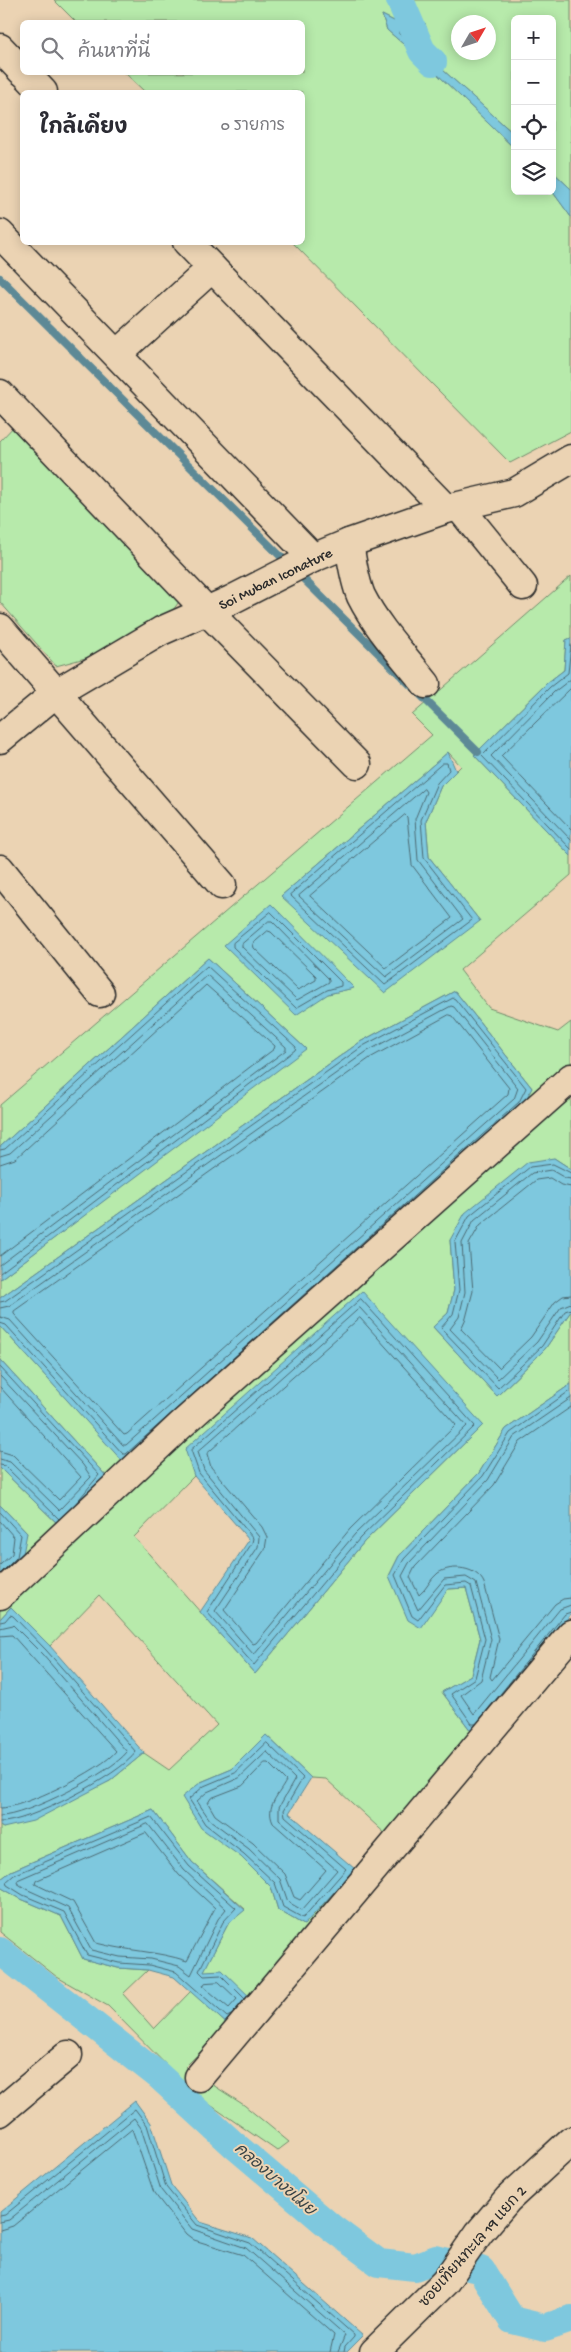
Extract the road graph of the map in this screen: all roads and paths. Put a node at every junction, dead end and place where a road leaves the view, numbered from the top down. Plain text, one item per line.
1 (0, 48) edge
2 (20, 69) edge
3 (26, 75) edge
4 (41, 90) edge
5 (0, 234) edge
6 (190, 245) edge
7 (212, 268) junction
8 (117, 354) junction
9 (4, 405) edge
10 (571, 459) edge
11 (452, 508) junction
12 (349, 542) junction
13 (298, 565) junction
14 (522, 586) dead end
15 (207, 611) junction
16 (0, 628) edge
17 (426, 684) dead end
18 (56, 693) junction
19 (0, 739) edge
20 (357, 764) dead end
21 (0, 869) edge
22 (222, 885) dead end
23 (100, 993) dead end
24 (571, 1078) edge
25 (0, 1595) edge
26 (571, 1634) edge
27 (68, 2055) dead end
28 (198, 2077) dead end
29 (0, 2112) edge
30 (571, 2141) edge
31 (374, 2352) edge

1 - 2 street
3 - 4 street
5 - 8 street
6 - 7 street
7 - 8 street
7 - 11 street
8 - 13 street
9 - 15 street
10 - 11 street, Soi Muban Iconature
11 - 12 street, Soi Muban Iconature
11 - 14 street
12 - 13 street, Soi Muban Iconature
12 - 17 street
13 - 15 street, Soi Muban Iconature
15 - 18 street, Soi Muban Iconature
15 - 20 street
16 - 18 street
18 - 19 street, Soi Muban Iconature
18 - 22 street
21 - 23 street
24 - 25 street
26 - 28 street
27 - 29 street
30 - 31 street, ซอยเทียนทะเล 19 แยก 2

